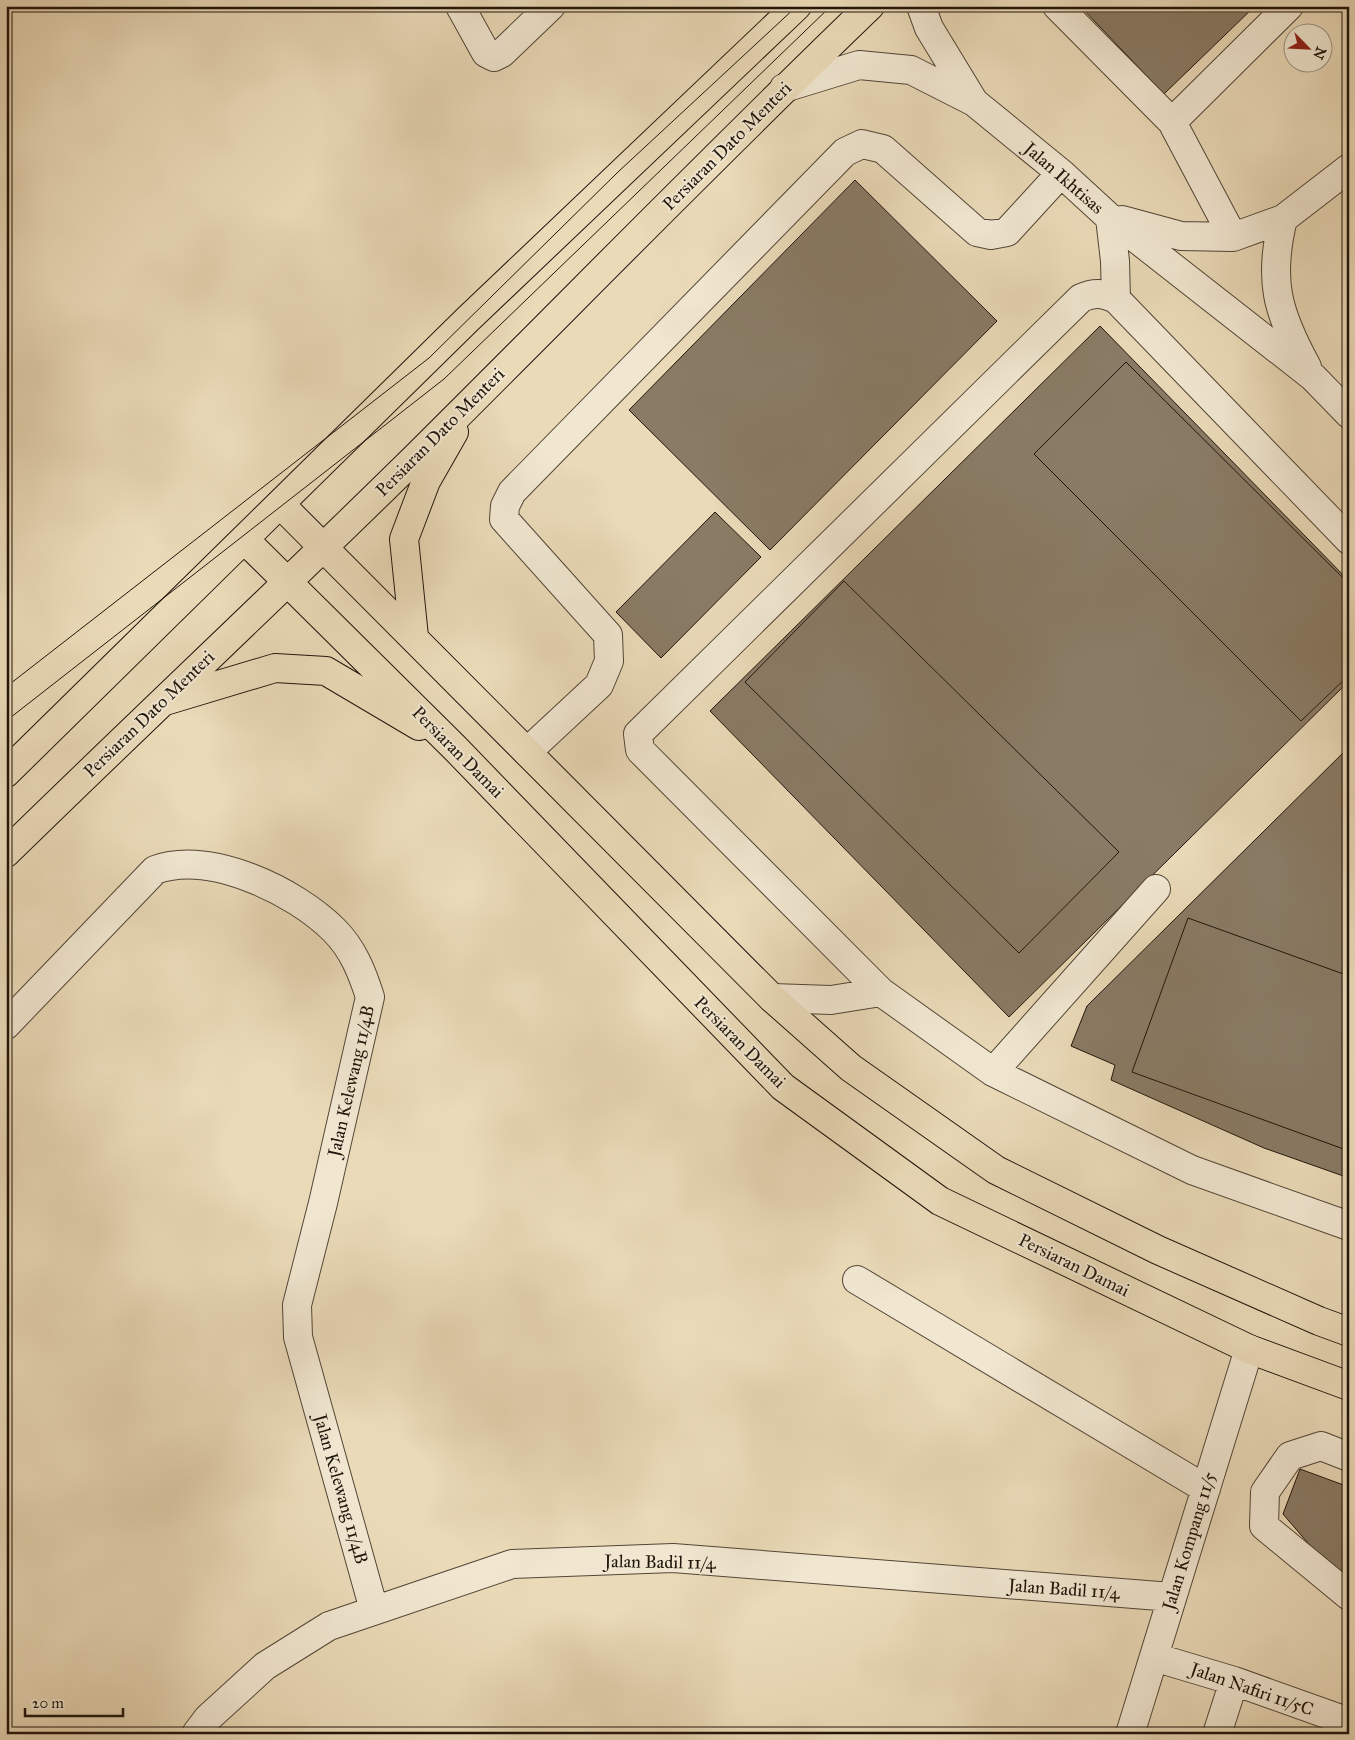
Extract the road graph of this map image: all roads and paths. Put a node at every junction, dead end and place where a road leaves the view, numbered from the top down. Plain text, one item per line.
1 (460, 6) edge
2 (552, 6) edge
3 (797, 6) edge
4 (870, 6) edge
5 (921, 6) edge
6 (1057, 6) edge
7 (1289, 6) edge
8 (784, 88) junction
9 (974, 102) junction
10 (1172, 122) junction
11 (1349, 168) edge
12 (1061, 173) junction
13 (1110, 218) junction
14 (1283, 219) junction
15 (1233, 237) junction
16 (1116, 299) junction
17 (1313, 377) junction
18 (473, 400) junction
19 (1349, 414) edge
20 (281, 505) junction
21 (245, 540) junction
22 (1349, 540) edge
23 (324, 547) junction
24 (287, 582) junction
25 (414, 637) junction
26 (160, 703) junction
27 (454, 748) junction
28 (527, 752) junction
29 (6, 773) edge
30 (6, 853) edge
31 (1156, 889) dead end
32 (881, 992) junction
33 (772, 998) junction
34 (6, 1025) edge
35 (993, 1072) junction
36 (1349, 1226) edge
37 (857, 1280) dead end
38 (1349, 1332) edge
39 (1249, 1349) junction
40 (1349, 1386) edge
41 (1349, 1457) edge
42 (1206, 1489) junction
43 (1349, 1596) edge
44 (1172, 1597) junction
45 (374, 1610) junction
46 (1154, 1657) junction
47 (1234, 1681) junction
48 (1349, 1722) edge
49 (196, 1734) edge
50 (1130, 1734) edge
51 (1217, 1734) edge

1 - 2 street
3 - 20 main road
4 - 8 main road, Persiaran Dato Menteri
5 - 9 street
6 - 10 street
7 - 10 street
8 - 9 street, Jalan Ikhtisas
8 - 18 main road, Persiaran Dato Menteri
9 - 12 street, Jalan Ikhtisas
10 - 15 street
11 - 14 street
12 - 13 street, Jalan Ikhtisas
12 - 28 street
13 - 15 street
13 - 16 street
13 - 17 street, Jalan Ikhtisas
14 - 15 street
14 - 17 street, Jalan Ikhtisas
16 - 22 street
16 - 32 street
17 - 19 street, Jalan Ikhtisas
18 - 23 main road, Persiaran Dato Menteri
18 - 25 main road
20 - 21 main road
20 - 23 main road
21 - 24 main road, Persiaran Damai
21 - 29 main road
23 - 24 main road, Persiaran Dato Menteri
23 - 25 main road
24 - 26 main road, Persiaran Dato Menteri
24 - 27 main road, Persiaran Damai
25 - 28 main road
26 - 27 main road
26 - 30 main road, Persiaran Dato Menteri
27 - 39 main road, Persiaran Damai
28 - 33 main road
31 - 35 street
32 - 33 street
32 - 35 street
33 - 38 main road
34 - 45 street, Jalan Kelewang 11/4B
35 - 36 street
37 - 42 street
39 - 40 main road, Persiaran Damai
39 - 42 street, Jalan Kompang 11/5
41 - 43 street
42 - 44 street, Jalan Kompang 11/5
44 - 45 street, Jalan Badil 11/4
44 - 46 street, Jalan Kompang 11/5
45 - 49 street, Jalan Badil 11/4
46 - 47 street, Jalan Nafiri 11/5C
46 - 50 street, Jalan Kompang 11/5
47 - 48 street, Jalan Nafiri 11/5C
47 - 51 street

